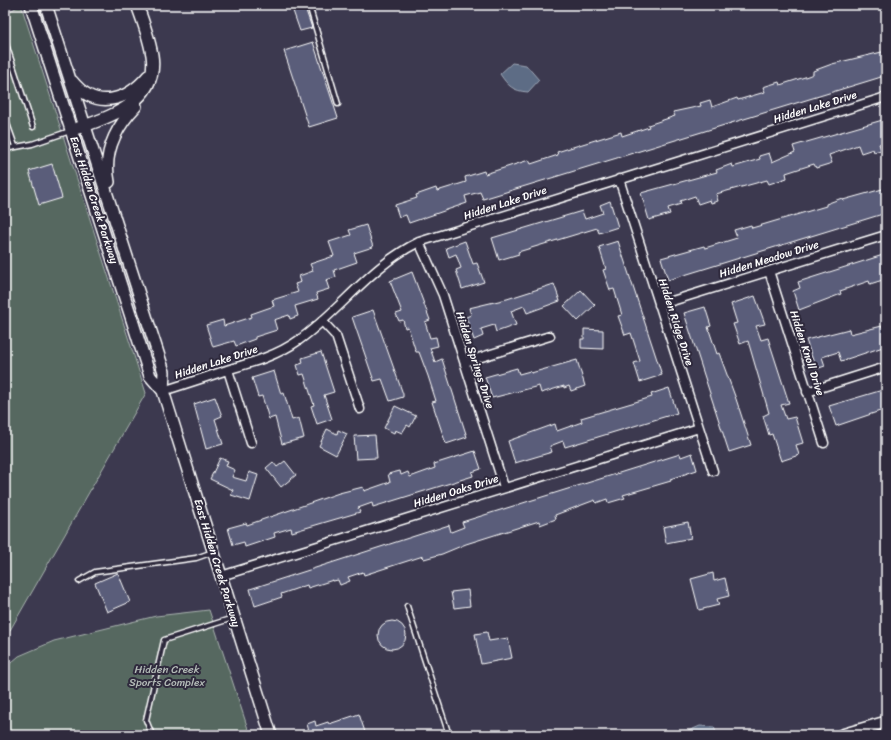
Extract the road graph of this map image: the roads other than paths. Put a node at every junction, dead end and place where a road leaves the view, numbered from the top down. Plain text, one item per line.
1 (31, 5) edge
2 (46, 5) edge
3 (137, 5) edge
4 (309, 5) edge
5 (5, 41) edge
6 (152, 72) junction
7 (68, 76) junction
8 (142, 94) junction
9 (886, 97) edge
10 (338, 104) dead end
11 (5, 118) edge
12 (85, 126) junction
13 (33, 127) dead end
14 (72, 130) junction
15 (15, 146) junction
16 (5, 149) edge
17 (619, 179) junction
18 (114, 212) junction
19 (886, 234) edge
20 (419, 242) junction
21 (769, 271) junction
22 (659, 305) junction
23 (322, 321) junction
24 (550, 336) dead end
25 (464, 362) junction
26 (886, 367) edge
27 (228, 370) junction
28 (163, 391) junction
29 (807, 392) junction
30 (360, 409) dead end
31 (699, 428) junction
32 (251, 443) dead end
33 (824, 443) dead end
34 (713, 471) dead end
35 (504, 487) junction
36 (213, 552) junction
37 (221, 576) junction
38 (79, 582) dead end
39 (407, 606) dead end
40 (234, 618) junction
41 (886, 722) edge
42 (152, 735) edge
43 (271, 735) edge
44 (449, 735) edge
45 (842, 735) edge

1 - 14 main road, East Hidden Creek Parkway
2 - 7 main road, East Hidden Creek Parkway
3 - 6 main road
4 - 10 lane
5 - 13 lane
6 - 7 main road
6 - 8 main road
7 - 12 main road, East Hidden Creek Parkway
8 - 12 main road
8 - 18 main road
9 - 17 street, Hidden Lake Drive
11 - 15 lane
12 - 14 main road
12 - 18 main road, East Hidden Creek Parkway
14 - 15 lane
14 - 28 main road, East Hidden Creek Parkway
15 - 16 lane
17 - 20 street, Hidden Lake Drive
17 - 22 street, Hidden Ridge Drive
18 - 28 main road, East Hidden Creek Parkway
19 - 21 street, Hidden Meadow Drive
20 - 23 street, Hidden Lake Drive
20 - 25 street, Hidden Springs Drive
21 - 22 street, Hidden Meadow Drive
21 - 29 street, Hidden Knoll Drive
22 - 31 street, Hidden Ridge Drive
23 - 27 street, Hidden Lake Drive
23 - 30 street
24 - 25 street
25 - 35 street, Hidden Springs Drive
26 - 29 street
27 - 28 street, Hidden Lake Drive
27 - 32 street
28 - 36 main road, East Hidden Creek Parkway
29 - 33 street, Hidden Knoll Drive
31 - 34 street, Hidden Ridge Drive
31 - 35 street, Hidden Oaks Drive
35 - 37 street, Hidden Oaks Drive
36 - 37 main road, East Hidden Creek Parkway
36 - 38 lane
37 - 40 main road, East Hidden Creek Parkway
39 - 44 lane
40 - 42 lane
40 - 43 main road, East Hidden Creek Parkway
41 - 45 main road

